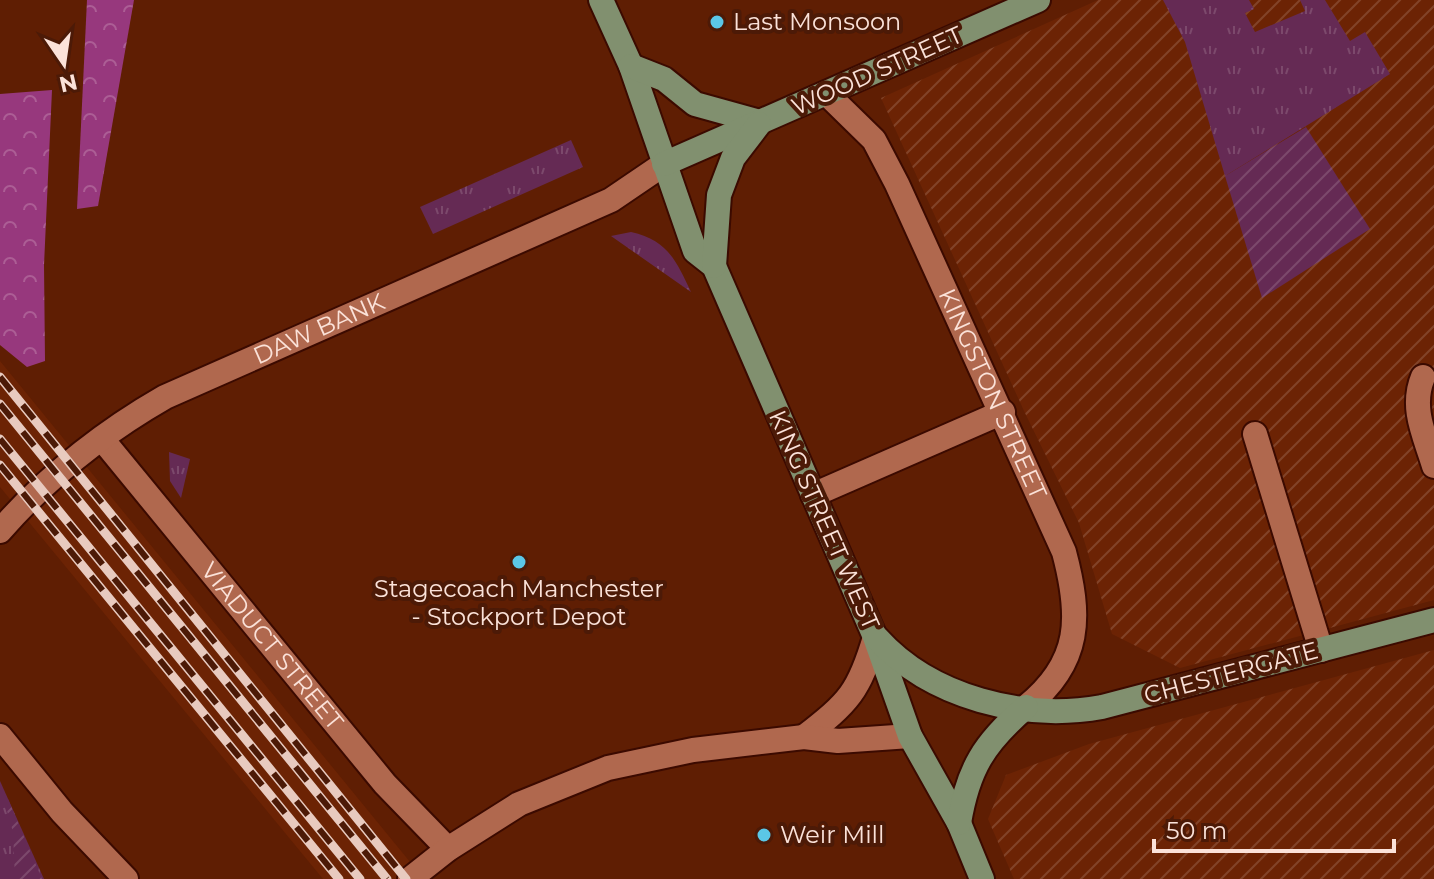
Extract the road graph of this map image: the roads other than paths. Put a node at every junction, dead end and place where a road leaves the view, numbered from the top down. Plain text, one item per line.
1 (601, 0) edge
2 (1038, 0) edge
3 (631, 66) junction
4 (827, 94) junction
5 (760, 122) junction
6 (664, 164) junction
7 (714, 266) junction
8 (1423, 377) dead end
9 (1003, 412) junction
10 (1255, 434) dead end
11 (102, 439) junction
12 (1434, 466) edge
13 (813, 495) junction
14 (0, 531) edge
15 (1434, 620) edge
16 (875, 637) junction
17 (1321, 650) junction
18 (1026, 707) junction
19 (0, 736) edge
20 (910, 736) junction
21 (804, 737) junction
22 (959, 823) junction
23 (448, 849) junction
24 (126, 879) edge
25 (410, 879) edge
26 (982, 879) edge

1 - 3 main road, KING STREET WEST
2 - 4 main road, WOOD STREET
3 - 5 main road
3 - 6 main road, KING STREET WEST
4 - 5 main road, WOOD STREET
4 - 9 street, KINGSTON STREET
5 - 6 main road
5 - 7 main road
6 - 7 main road, KING STREET WEST
6 - 11 street, DAW BANK
7 - 13 main road, KING STREET WEST
8 - 12 street
9 - 13 street
9 - 18 street, KINGSTON STREET
10 - 17 street
11 - 14 street, DAW BANK
11 - 23 street, VIADUCT STREET
13 - 16 main road, KING STREET WEST
15 - 17 main road, CHESTERGATE
16 - 18 main road, CHESTERGATE
16 - 20 main road, KING STREET WEST
16 - 21 street
17 - 18 main road, CHESTERGATE
18 - 22 main road
19 - 24 street
20 - 21 street
20 - 22 main road, KING STREET WEST
21 - 23 street
22 - 26 main road, KING STREET WEST
23 - 25 street

